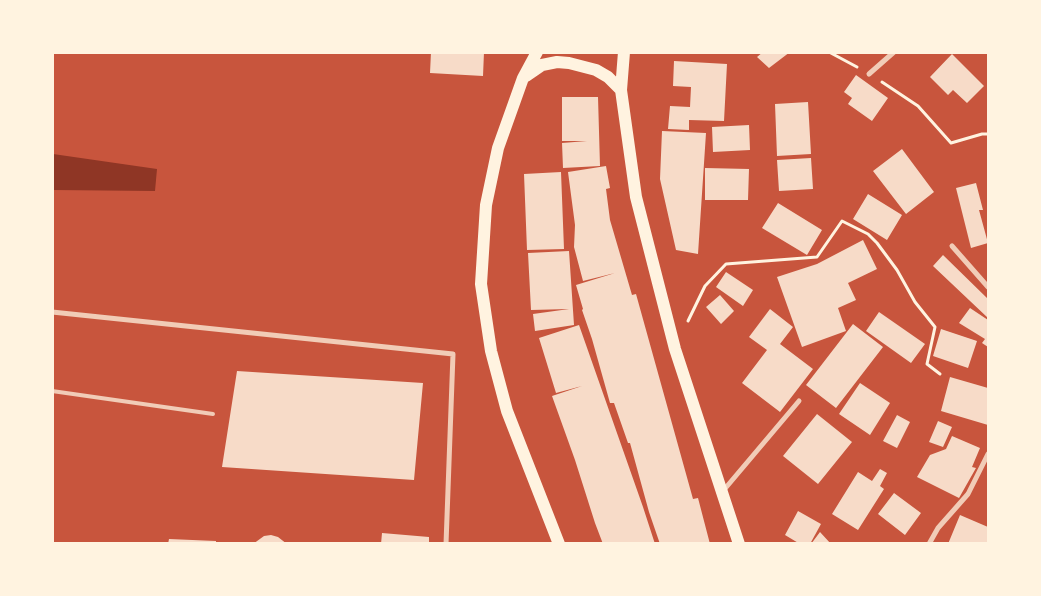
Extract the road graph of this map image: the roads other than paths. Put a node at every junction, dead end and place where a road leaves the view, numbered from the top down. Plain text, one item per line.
1 (537, 52) edge
2 (624, 52) edge
3 (894, 52) edge
4 (869, 74) road end
5 (523, 78) junction
6 (620, 90) junction
7 (952, 246) dead end
8 (988, 287) edge
9 (52, 312) edge
10 (52, 391) edge
11 (799, 401) dead end
12 (213, 414) dead end
13 (988, 454) edge
14 (722, 492) junction
15 (446, 544) edge
16 (559, 544) edge
17 (739, 544) edge
18 (929, 544) edge

1 - 5 main road
2 - 6 main road
3 - 4 street
5 - 6 main road
5 - 16 main road
6 - 14 main road
7 - 8 street
9 - 15 street
10 - 12 lane
11 - 14 street
13 - 18 street
14 - 17 main road

